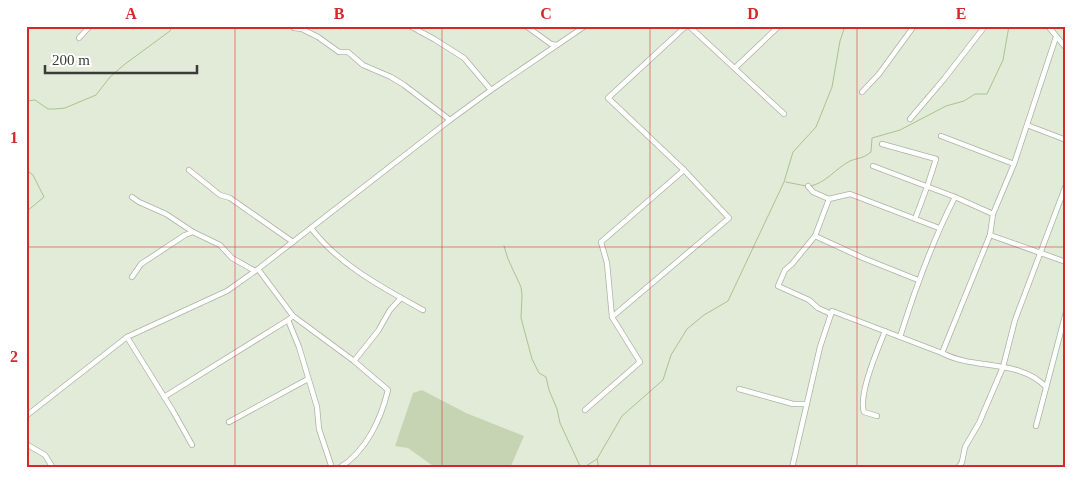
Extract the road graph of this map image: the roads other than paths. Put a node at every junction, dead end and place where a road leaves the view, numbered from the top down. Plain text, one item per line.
1 (90, 26) edge
2 (410, 26) edge
3 (526, 26) edge
4 (585, 26) edge
5 (688, 26) edge
6 (780, 26) edge
7 (914, 26) edge
8 (985, 26) edge
9 (1048, 26) edge
10 (294, 28) dead end
11 (1056, 37) junction
12 (79, 38) dead end
13 (558, 45) junction
14 (1066, 48) edge
15 (735, 68) junction
16 (491, 90) junction
17 (862, 92) dead end
18 (784, 114) dead end
19 (910, 119) dead end
20 (450, 120) junction
21 (1027, 125) junction
22 (941, 136) dead end
23 (1066, 140) edge
24 (882, 144) dead end
25 (1014, 164) junction
26 (874, 166) dead end
27 (188, 170) dead end
28 (684, 170) junction
29 (1066, 185) edge
30 (808, 186) dead end
31 (928, 187) junction
32 (132, 197) dead end
33 (955, 197) junction
34 (829, 199) junction
35 (993, 214) junction
36 (914, 219) junction
37 (311, 228) junction
38 (939, 228) junction
39 (193, 232) junction
40 (990, 235) junction
41 (815, 236) junction
42 (293, 242) junction
43 (1040, 254) junction
44 (1066, 262) edge
45 (256, 270) junction
46 (132, 277) dead end
47 (918, 280) junction
48 (401, 298) junction
49 (423, 310) dead end
50 (1066, 312) edge
51 (831, 314) junction
52 (293, 316) junction
53 (612, 317) junction
54 (288, 320) junction
55 (885, 331) junction
56 (127, 337) junction
57 (900, 337) junction
58 (942, 353) junction
59 (354, 361) junction
60 (1003, 367) junction
61 (308, 379) junction
62 (1046, 387) junction
63 (739, 389) dead end
64 (164, 397) junction
65 (807, 404) junction
66 (585, 410) dead end
67 (26, 416) edge
68 (877, 416) dead end
69 (229, 422) dead end
70 (1036, 426) dead end
71 (26, 444) edge
72 (192, 445) dead end
73 (53, 468) edge
74 (332, 468) edge
75 (339, 468) edge
76 (792, 468) edge
77 (958, 468) edge

1 - 12 street
2 - 16 street
3 - 13 street
4 - 13 street
5 - 15 street
5 - 28 street
6 - 15 street
7 - 17 street
8 - 19 street
9 - 11 street
10 - 20 street
11 - 14 street
11 - 21 street
13 - 16 street
15 - 18 street
16 - 20 street
20 - 37 street
21 - 23 street
21 - 25 street
22 - 25 street
24 - 31 street
25 - 35 street
26 - 31 street
27 - 42 street
28 - 53 street
28 - 53 street
29 - 43 street
30 - 34 street
31 - 33 street
31 - 36 street
32 - 39 street
33 - 35 street
33 - 38 street
34 - 36 street
34 - 41 street
35 - 40 street
36 - 38 street
37 - 42 street
37 - 48 street
38 - 47 street
39 - 45 street
39 - 46 street
40 - 43 street
40 - 58 street
41 - 47 street
41 - 51 street
42 - 45 street
43 - 44 street
43 - 60 street
45 - 52 street
45 - 56 street
47 - 57 street
48 - 49 street
48 - 59 street
50 - 62 street
51 - 55 street
51 - 65 street
52 - 54 street
52 - 59 street
53 - 66 street
54 - 61 street
54 - 64 street
55 - 57 street
55 - 68 street
56 - 64 street
56 - 67 street
57 - 58 street
58 - 60 street
59 - 75 street
60 - 62 street
60 - 77 street
61 - 69 street
61 - 74 street
62 - 70 street
63 - 65 street
64 - 72 street
65 - 76 street
71 - 73 street

